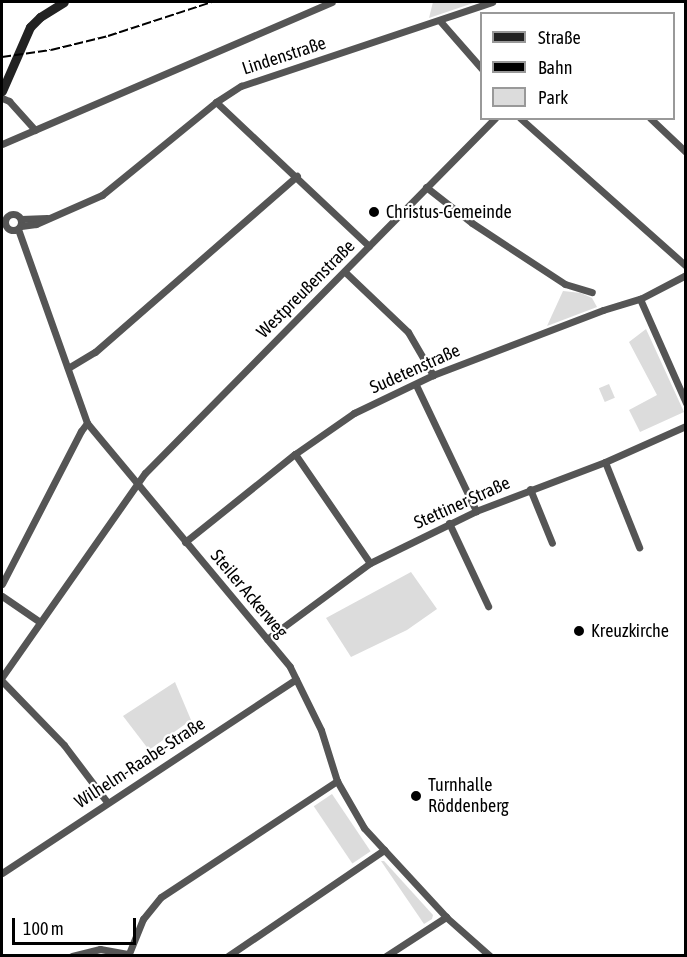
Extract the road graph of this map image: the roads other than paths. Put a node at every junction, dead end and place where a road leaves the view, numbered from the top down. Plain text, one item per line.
1 (64, 2) edge
2 (332, 2) edge
3 (492, 2) edge
4 (440, 21) junction
5 (480, 67) edge
6 (2, 91) edge
7 (2, 98) edge
8 (216, 102) junction
9 (493, 120) edge
10 (522, 120) edge
11 (652, 120) edge
12 (35, 130) junction
13 (2, 144) edge
14 (686, 152) edge
15 (297, 176) junction
16 (426, 187) junction
17 (2, 210) edge
18 (8, 217) junction
19 (20, 225) junction
20 (4, 229) edge
21 (369, 246) junction
22 (686, 266) edge
23 (345, 272) junction
24 (686, 275) edge
25 (592, 292) dead end
26 (640, 299) junction
27 (68, 368) junction
28 (434, 375) junction
29 (416, 386) junction
30 (686, 403) edge
31 (87, 423) junction
32 (686, 426) edge
33 (295, 454) junction
34 (604, 462) junction
35 (138, 481) junction
36 (530, 489) junction
37 (476, 511) junction
38 (449, 523) junction
39 (185, 542) junction
40 (552, 543) dead end
41 (639, 547) dead end
42 (370, 563) junction
43 (2, 584) edge
44 (2, 596) edge
45 (488, 606) dead end
46 (40, 622) junction
47 (267, 639) junction
48 (297, 678) junction
49 (2, 679) edge
50 (337, 781) junction
51 (107, 802) junction
52 (384, 850) junction
53 (2, 873) edge
54 (446, 917) junction
55 (128, 955) edge
56 (72, 956) edge
57 (228, 956) edge
58 (386, 956) edge
59 (490, 956) edge

1 - 6 main road
2 - 12 street
3 - 4 street, Lindenstraße
4 - 5 street
4 - 8 street, Lindenstraße
7 - 12 street
8 - 15 street
8 - 19 street, Lindenstraße
9 - 16 street, Westpreußenstraße
10 - 22 street
11 - 14 street
12 - 13 street
15 - 21 street
15 - 27 street
16 - 21 street, Westpreußenstraße
16 - 25 street
17 - 18 street
18 - 19 street
18 - 20 street
19 - 20 street
19 - 27 street, Steiler Ackerweg
21 - 23 street, Westpreußenstraße
23 - 28 street
23 - 35 street, Westpreußenstraße
24 - 26 street, Sudetenstraße
26 - 28 street, Sudetenstraße
26 - 30 street
27 - 31 street, Steiler Ackerweg
28 - 29 street, Sudetenstraße
29 - 33 street, Sudetenstraße
29 - 37 street
31 - 35 street, Steiler Ackerweg
31 - 43 street
32 - 34 street, Stettiner Straße
33 - 39 street, Sudetenstraße
33 - 42 street
34 - 36 street, Stettiner Straße
34 - 41 street
35 - 39 street, Steiler Ackerweg
35 - 46 street, Westpreußenstraße
36 - 37 street, Stettiner Straße
36 - 40 street
37 - 38 street, Stettiner Straße
38 - 42 street, Stettiner Straße
38 - 45 street
39 - 47 street, Steiler Ackerweg
42 - 47 street, Stettiner Straße
44 - 46 street
46 - 49 street, Westpreußenstraße
47 - 48 street, Steiler Ackerweg
48 - 50 street, Steiler Ackerweg
48 - 51 street, Wilhelm-Raabe-Straße
49 - 51 street
50 - 52 street, Steiler Ackerweg
50 - 55 street
51 - 53 street, Wilhelm-Raabe-Straße
52 - 54 street, Steiler Ackerweg
52 - 57 street
54 - 58 street
54 - 59 street, Steiler Ackerweg
55 - 56 street

